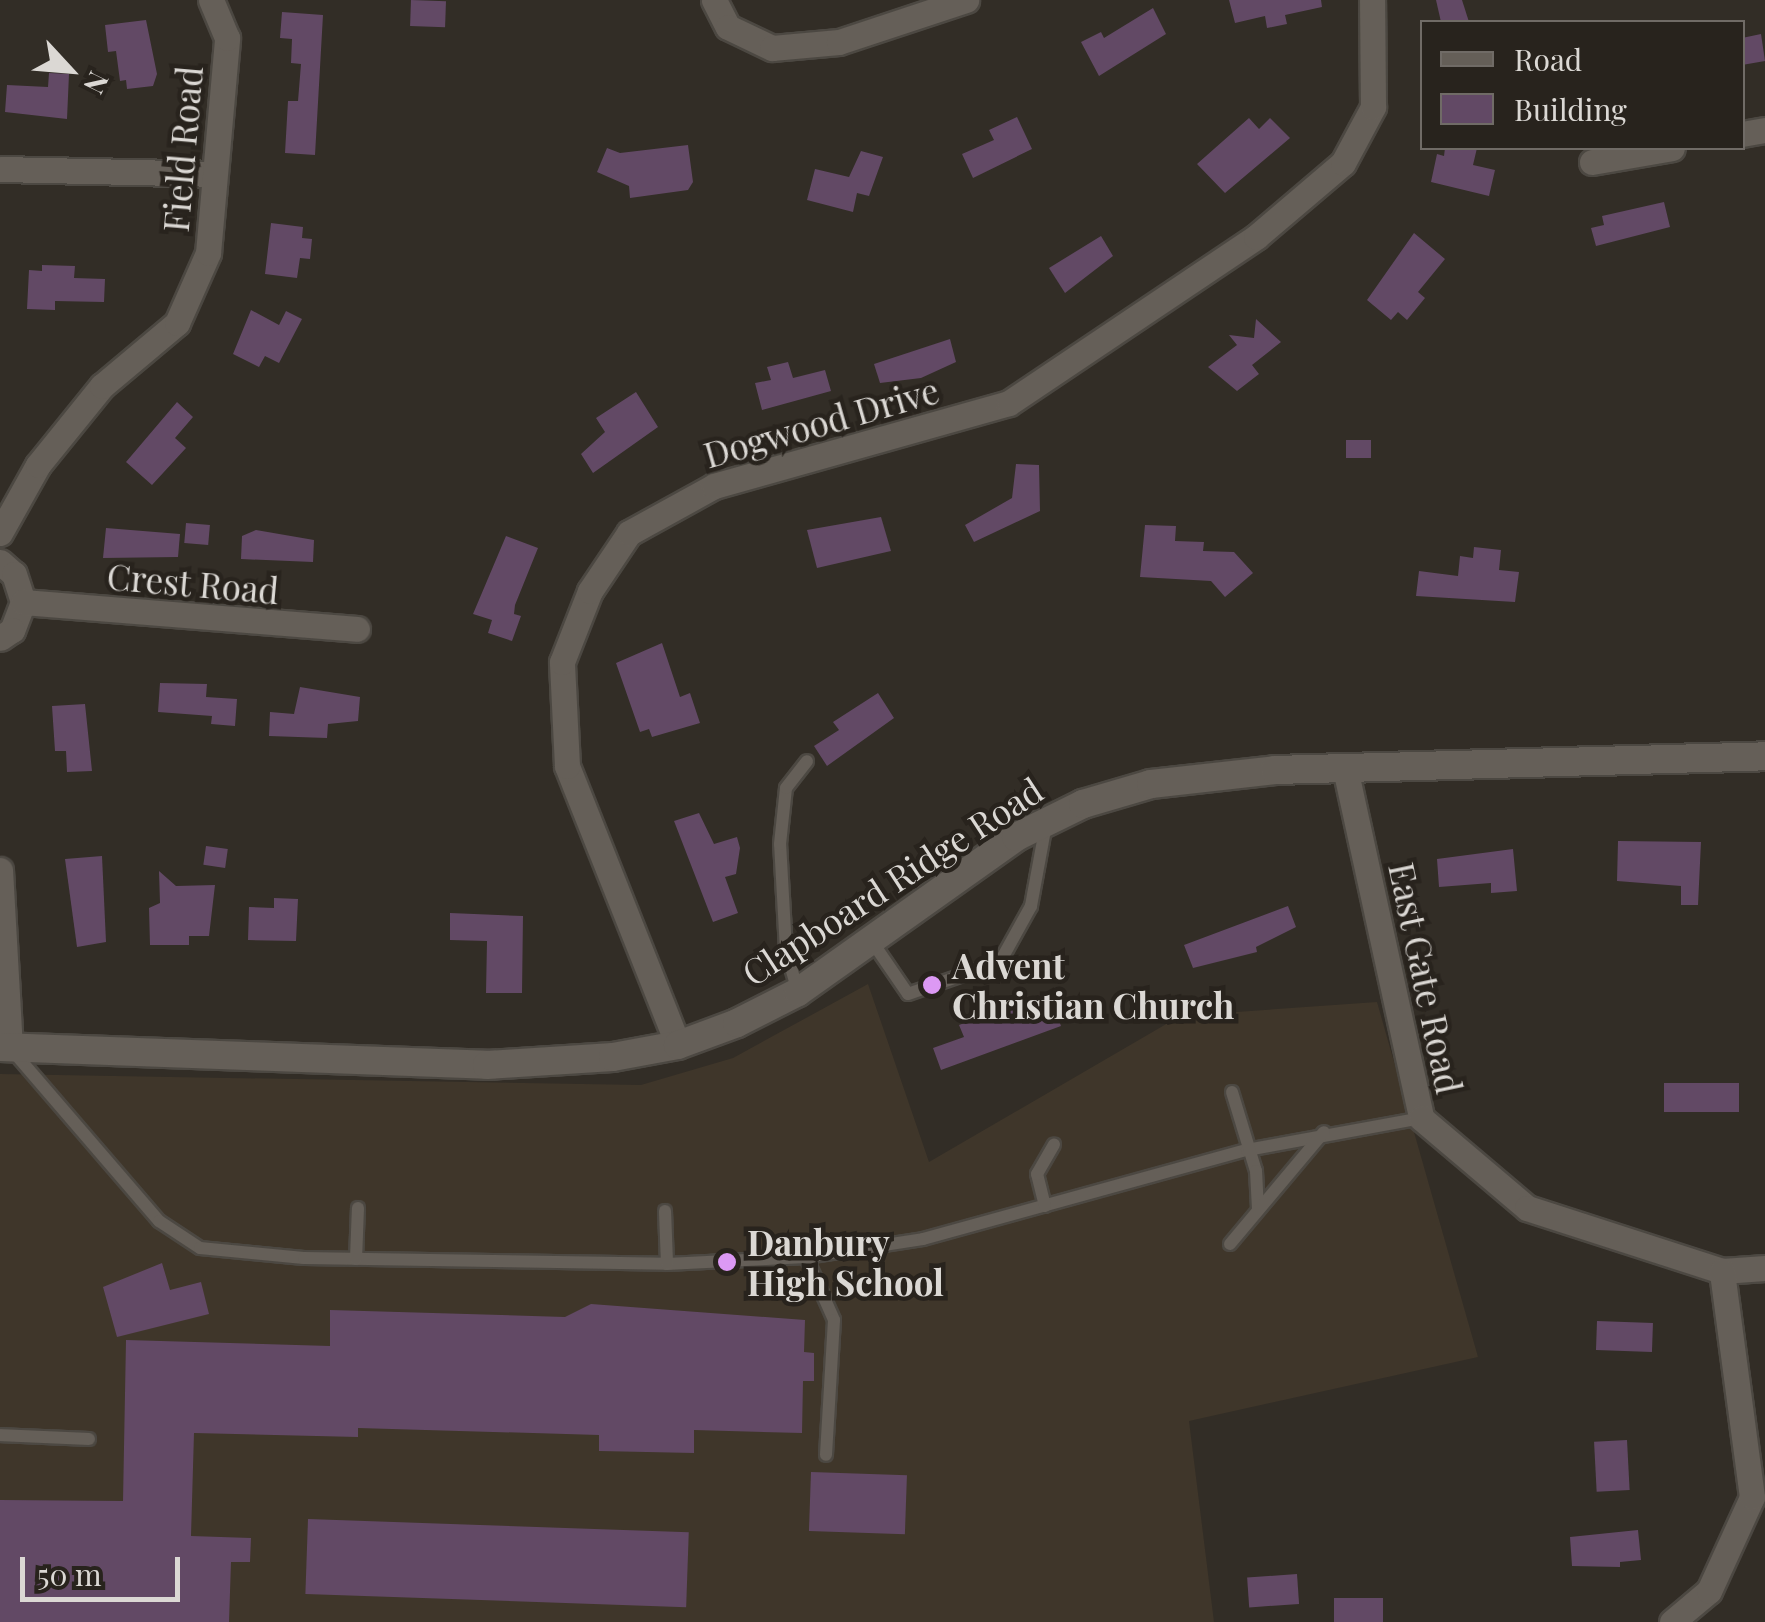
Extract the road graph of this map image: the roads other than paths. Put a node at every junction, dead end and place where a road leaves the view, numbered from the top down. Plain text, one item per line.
1 (211, 0) edge
2 (714, 0) edge
3 (966, 0) edge
4 (1372, 0) edge
5 (1661, 150) edge
6 (1592, 162) dead end
7 (0, 169) edge
8 (214, 174) junction
9 (0, 533) edge
10 (0, 562) edge
11 (24, 602) junction
12 (356, 629) dead end
13 (0, 638) edge
14 (1765, 756) edge
15 (807, 761) dead end
16 (1345, 768) junction
17 (1047, 822) junction
18 (0, 870) edge
19 (870, 938) junction
20 (798, 992) junction
21 (678, 1046) junction
22 (5, 1047) edge
23 (1232, 1092) dead end
24 (1421, 1118) junction
25 (1324, 1132) junction
26 (1054, 1145) dead end
27 (1247, 1150) junction
28 (1046, 1206) junction
29 (358, 1208) dead end
30 (665, 1211) dead end
31 (1255, 1216) junction
32 (1230, 1244) dead end
33 (806, 1258) junction
34 (356, 1259) junction
35 (667, 1264) junction
36 (1765, 1268) edge
37 (1722, 1272) junction
38 (0, 1435) edge
39 (90, 1439) dead end
40 (826, 1455) dead end
41 (1672, 1622) edge

1 - 8 street, Field Road
2 - 3 street
4 - 21 street, Dogwood Drive
5 - 6 street
7 - 8 street
8 - 9 street, Field Road
10 - 11 street
11 - 12 street, Crest Road
11 - 13 street
14 - 16 main road, Clapboard Ridge Road
15 - 20 lane
16 - 17 main road, Clapboard Ridge Road
16 - 24 street, East Gate Road
17 - 19 main road, Clapboard Ridge Road
17 - 19 lane
18 - 22 street
19 - 20 main road, Clapboard Ridge Road
20 - 21 main road, Clapboard Ridge Road
21 - 22 main road, Clapboard Ridge Road
22 - 34 lane
23 - 27 lane
24 - 25 lane
24 - 37 street, East Gate Road
25 - 27 lane
25 - 31 lane
26 - 28 lane
27 - 28 lane
27 - 31 lane
28 - 33 lane
29 - 34 lane
30 - 35 lane
31 - 32 lane
33 - 35 lane
33 - 40 lane
34 - 35 lane
36 - 37 street, East Gate Road
37 - 41 street
38 - 39 lane

